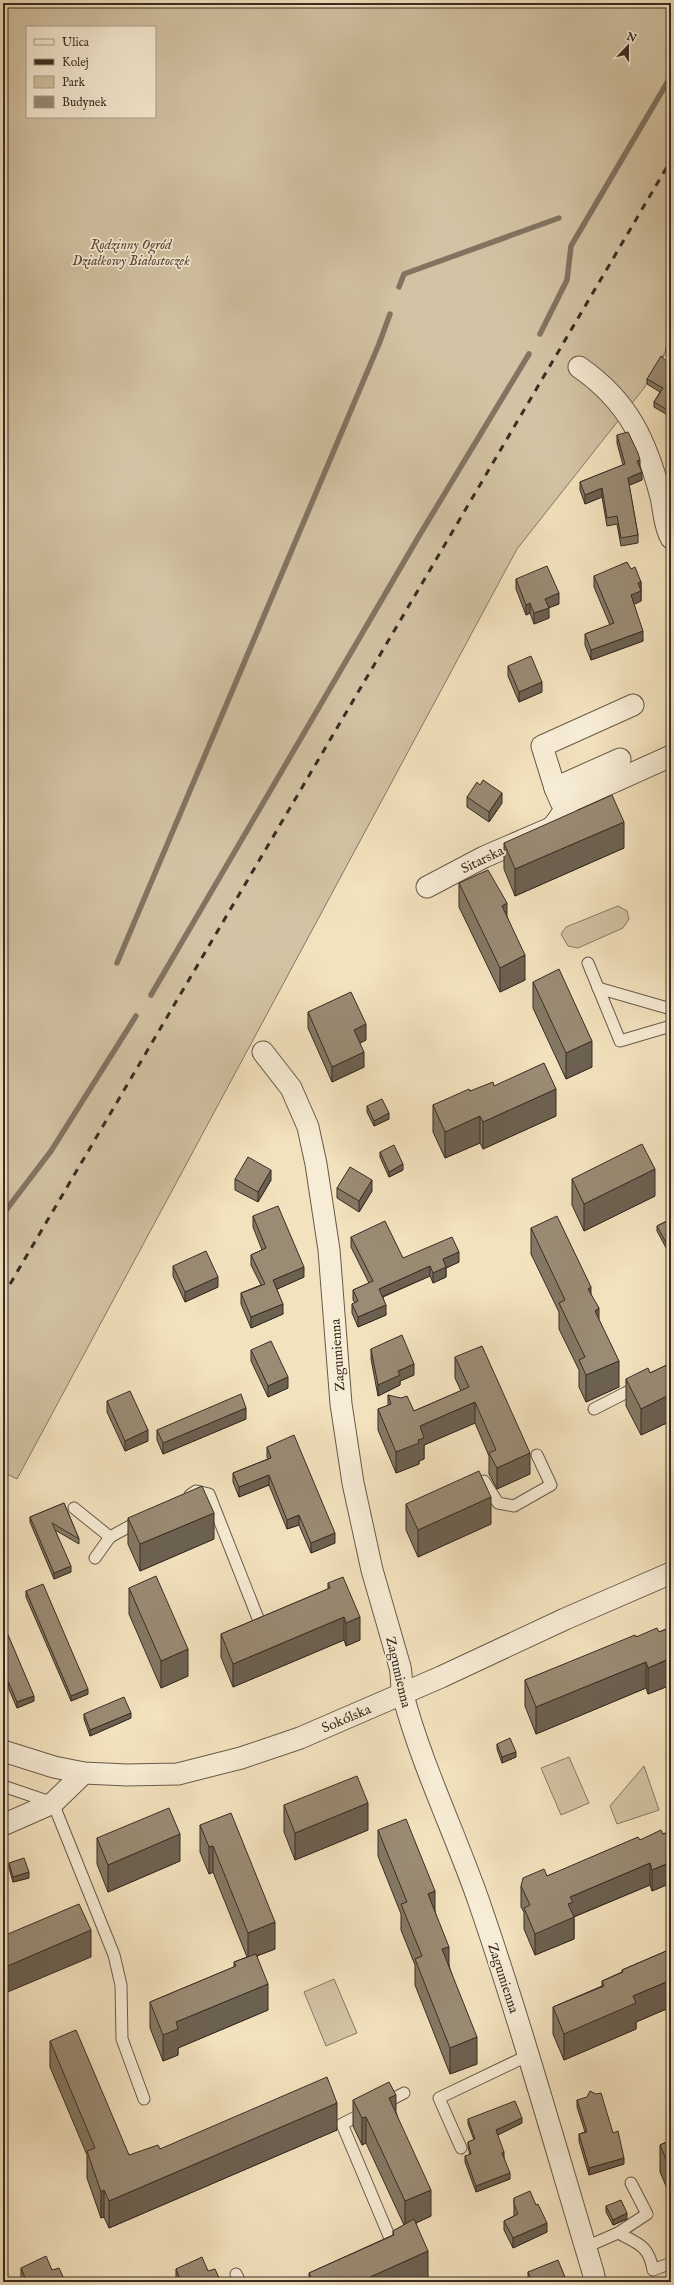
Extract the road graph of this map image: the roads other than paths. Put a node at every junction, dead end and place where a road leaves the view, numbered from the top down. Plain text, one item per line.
1 (579, 367) dead end
2 (667, 506) edge
3 (671, 538) edge
4 (633, 705) dead end
5 (671, 756) edge
6 (620, 759) dead end
7 (556, 788) junction
8 (562, 815) junction
9 (427, 887) dead end
10 (588, 963) dead end
11 (598, 988) junction
12 (671, 1009) edge
13 (671, 1026) edge
14 (263, 1052) dead end
15 (650, 1379) edge
16 (594, 1409) dead end
17 (537, 1454) dead end
18 (484, 1480) edge
19 (182, 1499) edge
20 (74, 1508) dead end
21 (154, 1513) edge
22 (110, 1536) junction
23 (95, 1558) dead end
24 (671, 1573) edge
25 (259, 1621) edge
26 (402, 1693) junction
27 (3, 1751) edge
28 (84, 1773) junction
29 (3, 1786) edge
30 (53, 1803) junction
31 (3, 1825) edge
32 (529, 2055) junction
33 (404, 2093) dead end
34 (144, 2099) dead end
35 (461, 2148) dead end
36 (631, 2183) dead end
37 (618, 2233) junction
38 (392, 2243) edge
39 (586, 2246) junction
40 (671, 2263) edge
41 (595, 2282) edge

1 - 2 street
2 - 3 street
4 - 7 street
5 - 8 street, Sitarska
6 - 7 street
7 - 8 street
8 - 9 street, Sitarska
10 - 11 lane
11 - 12 lane
11 - 13 lane
14 - 26 street, Zagumienna
15 - 16 lane
17 - 18 lane
19 - 25 lane
20 - 22 lane
21 - 22 lane
22 - 23 lane
24 - 26 street, Sokólska
26 - 28 street, Sokólska
26 - 32 street, Zagumienna
27 - 28 street, Sokólska
28 - 30 street
29 - 30 lane
30 - 31 street
30 - 34 lane
32 - 35 lane
32 - 39 street, Zagumienna
33 - 38 lane
36 - 37 lane
37 - 39 lane
37 - 40 lane
39 - 41 street, Zagumienna

